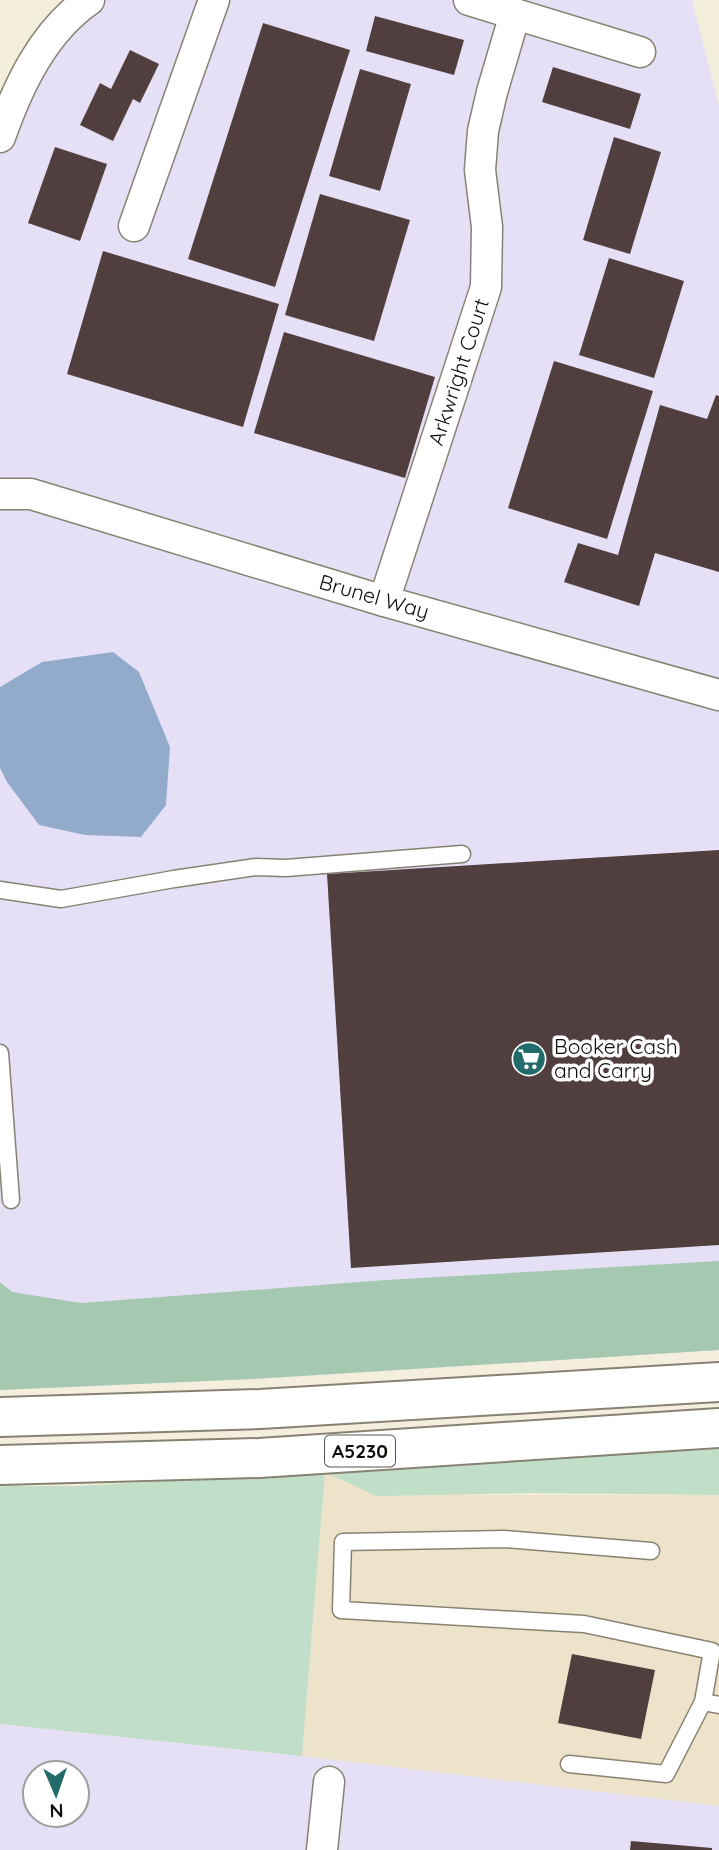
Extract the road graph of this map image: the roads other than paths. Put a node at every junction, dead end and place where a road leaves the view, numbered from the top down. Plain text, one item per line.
1 (89, 0) edge
2 (214, 0) edge
3 (468, 0) edge
4 (515, 14) junction
5 (640, 52) dead end
6 (0, 137) edge
7 (134, 226) dead end
8 (0, 472) edge
9 (0, 494) edge
10 (31, 494) junction
11 (384, 601) junction
12 (719, 695) edge
13 (462, 854) dead end
14 (0, 890) edge
15 (0, 1053) edge
16 (10, 1200) dead end
17 (719, 1382) edge
18 (0, 1418) edge
19 (719, 1428) edge
20 (0, 1465) edge
21 (651, 1551) dead end
22 (711, 1703) edge
23 (569, 1764) dead end
24 (330, 1782) dead end
25 (322, 1850) edge

1 - 6 street
2 - 7 street
3 - 4 street
4 - 5 street
4 - 11 street, Arkwright Court
8 - 10 street, Brunel Way
9 - 10 street, Brunel Way
10 - 11 street, Brunel Way
11 - 12 street, Brunel Way
13 - 14 lane
15 - 16 lane
17 - 18 main road, A5230
19 - 20 main road, A5230
21 - 22 lane
22 - 23 lane
24 - 25 street

